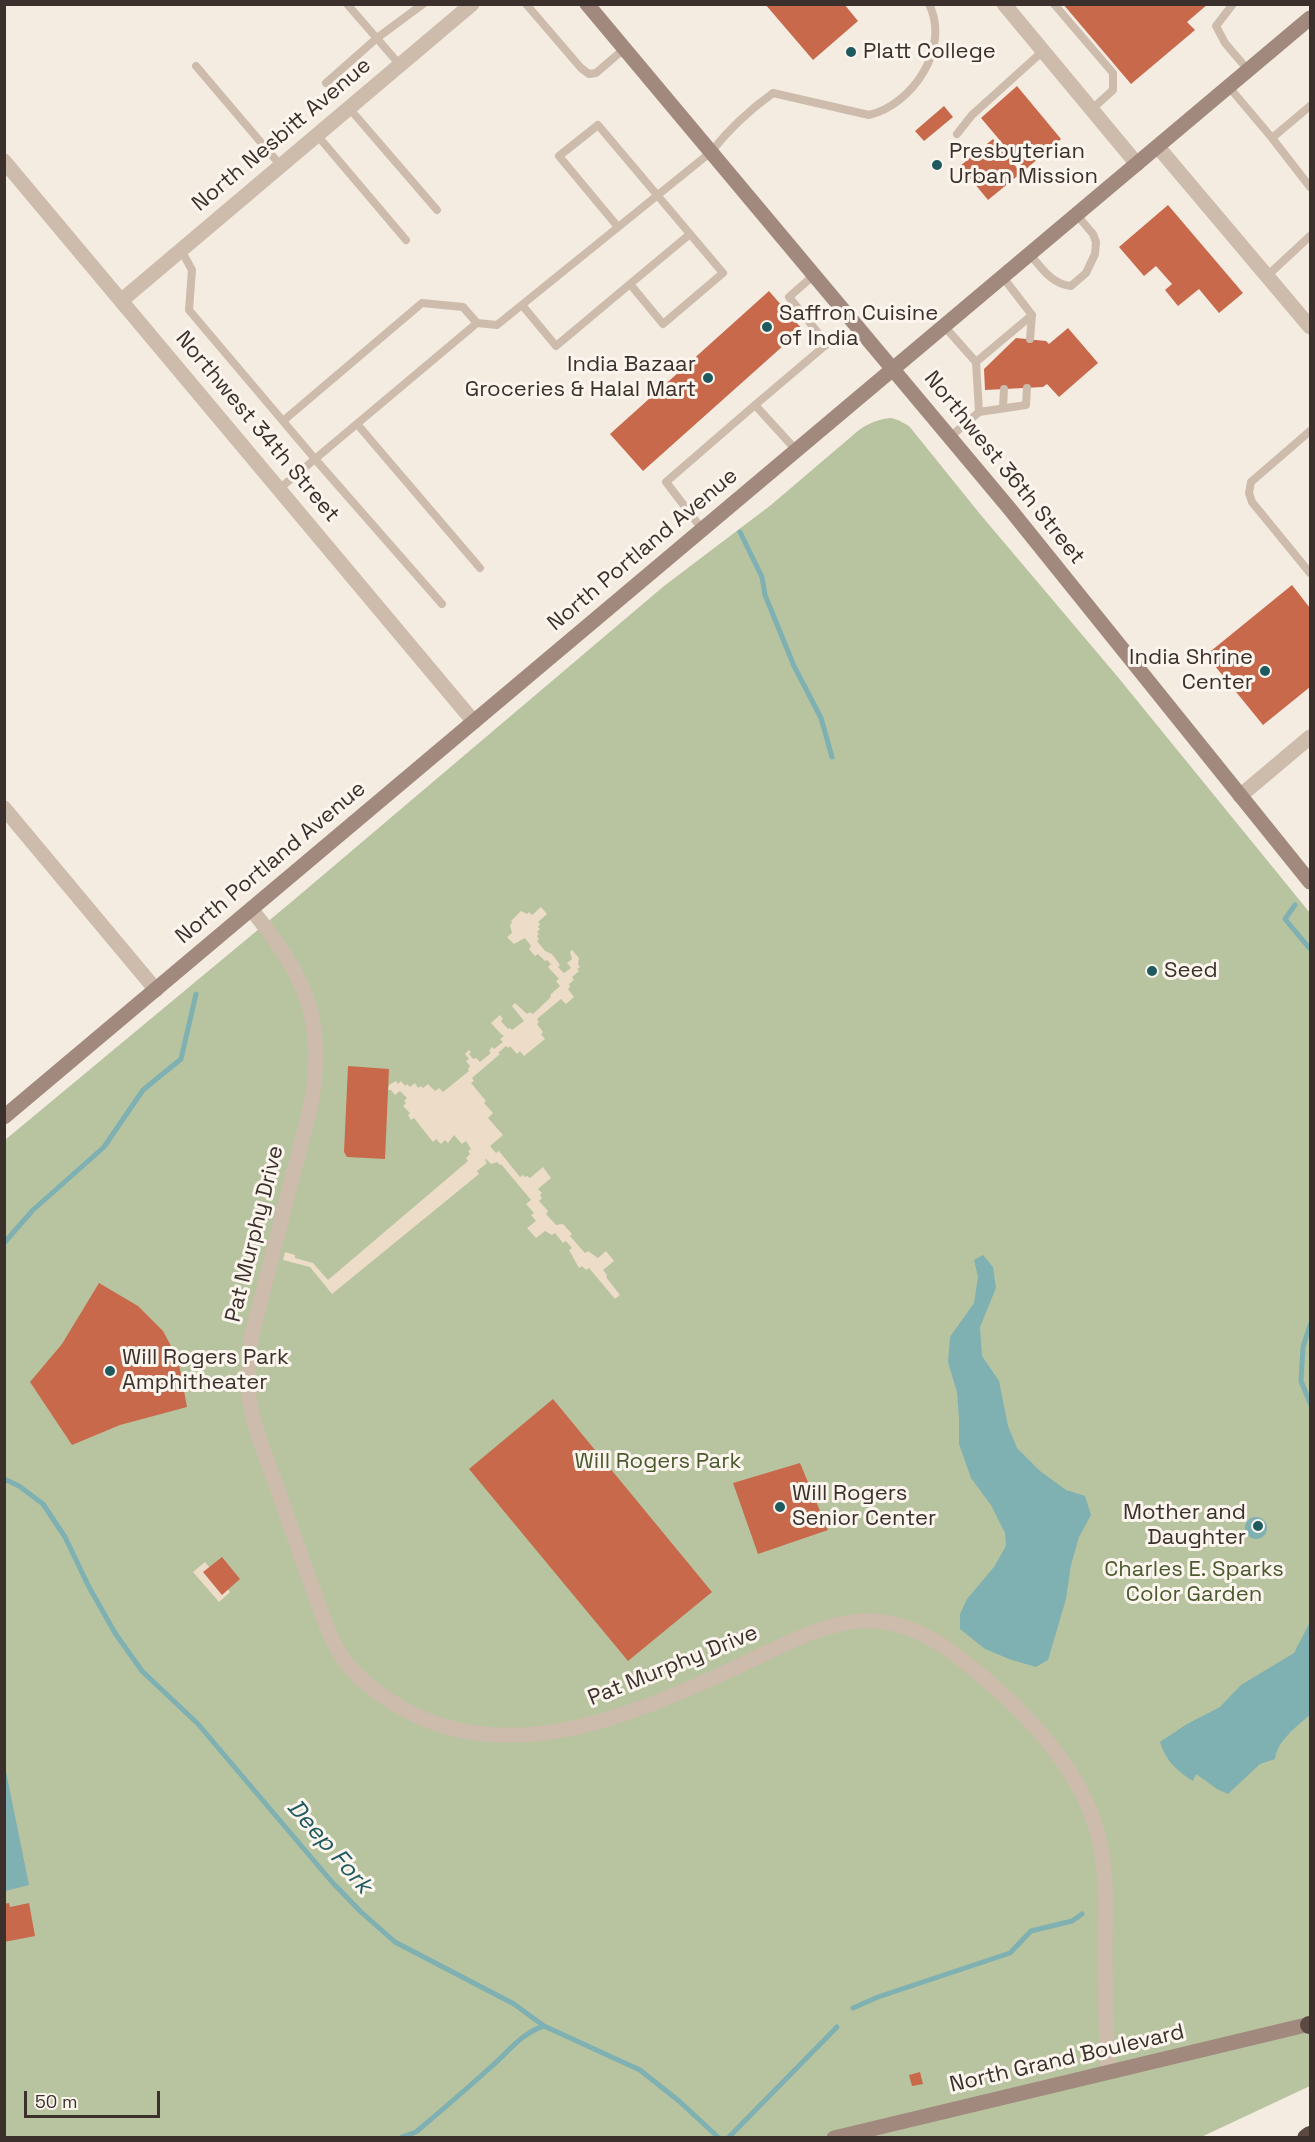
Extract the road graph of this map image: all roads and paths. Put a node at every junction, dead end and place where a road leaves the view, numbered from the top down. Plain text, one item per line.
1 (348, 4) edge
2 (423, 4) edge
3 (472, 4) edge
4 (526, 4) edge
5 (587, 4) edge
6 (929, 4) edge
7 (1004, 4) edge
8 (1054, 4) edge
9 (1233, 4) edge
10 (1311, 18) edge
11 (377, 38) junction
12 (624, 49) junction
13 (1043, 51) junction
14 (400, 65) junction
15 (196, 66) dead end
16 (1248, 70) junction
17 (326, 83) dead end
18 (1229, 87) junction
19 (1311, 106) edge
20 (349, 108) junction
21 (1091, 110) junction
22 (957, 134) dead end
23 (317, 135) junction
24 (1272, 138) junction
25 (1158, 147) junction
26 (711, 152) junction
27 (4, 161) edge
28 (1137, 165) junction
29 (281, 166) junction
30 (1311, 187) edge
31 (658, 195) junction
32 (437, 210) dead end
33 (1076, 214) junction
34 (618, 227) junction
35 (690, 234) junction
36 (1311, 236) edge
37 (405, 240) dead end
38 (181, 250) junction
39 (1029, 253) junction
40 (814, 275) junction
41 (1002, 276) junction
42 (1267, 276) junction
43 (630, 284) junction
44 (122, 300) junction
45 (522, 305) junction
46 (1032, 315) junction
47 (477, 322) junction
48 (944, 326) junction
49 (1311, 327) edge
50 (1008, 334) junction
51 (1030, 339) dead end
52 (1008, 346) dead end
53 (976, 362) junction
54 (893, 369) junction
55 (1027, 388) dead end
56 (1005, 389) dead end
57 (755, 405) junction
58 (1003, 407) junction
59 (979, 412) junction
60 (283, 421) junction
61 (357, 424) junction
62 (1311, 431) edge
63 (950, 437) junction
64 (796, 450) junction
65 (315, 459) junction
66 (279, 489) junction
67 (702, 530) junction
68 (480, 568) dead end
69 (1311, 573) edge
70 (442, 604) dead end
71 (474, 722) junction
72 (1311, 737) edge
73 (1240, 796) junction
74 (4, 808) edge
75 (1311, 882) edge
76 (250, 909) junction
77 (156, 990) junction
78 (4, 1117) edge
79 (1310, 2025) edge
80 (1108, 2072) junction
81 (1311, 2135) edge
82 (834, 2138) edge
83 (1306, 2138) edge

1 - 11 lane
2 - 11 lane
3 - 14 street, North Nesbitt Avenue
4 - 12 lane
5 - 12 main road, Northwest 36th Street
6 - 26 lane
7 - 13 street
8 - 21 lane
9 - 16 lane
10 - 16 main road, North Portland Avenue
11 - 14 lane
11 - 17 lane
12 - 26 main road, Northwest 36th Street
13 - 21 street
13 - 22 lane
14 - 20 street, North Nesbitt Avenue
15 - 29 lane
16 - 18 main road, North Portland Avenue
18 - 24 lane
18 - 25 main road, North Portland Avenue
19 - 24 lane
20 - 23 street, North Nesbitt Avenue
20 - 32 lane
21 - 28 street
23 - 29 street, North Nesbitt Avenue
23 - 37 lane
24 - 30 lane
25 - 28 main road, North Portland Avenue
25 - 42 street
26 - 31 lane
26 - 40 main road, Northwest 36th Street
27 - 44 street, Northwest 34th Street
28 - 33 main road, North Portland Avenue
29 - 38 street, North Nesbitt Avenue
31 - 34 lane
31 - 34 lane
31 - 35 lane
33 - 39 main road, North Portland Avenue
33 - 39 lane
34 - 45 lane
35 - 43 lane
35 - 43 lane
36 - 42 lane
38 - 44 street, North Nesbitt Avenue
38 - 60 lane
39 - 41 main road, North Portland Avenue
40 - 54 main road, Northwest 36th Street
40 - 57 lane
41 - 46 lane
41 - 48 main road, North Portland Avenue
42 - 49 street
43 - 45 lane
44 - 66 street, Northwest 34th Street
45 - 47 lane
46 - 50 lane
46 - 51 lane
47 - 60 lane
47 - 61 lane
48 - 53 lane
48 - 54 main road, North Portland Avenue
50 - 52 lane
50 - 53 lane
53 - 59 lane
54 - 63 main road, Northwest 36th Street
54 - 64 main road, North Portland Avenue
55 - 58 lane
56 - 58 lane
57 - 64 lane
57 - 67 lane
58 - 59 lane
59 - 63 lane
60 - 65 lane
61 - 65 lane
61 - 68 lane
62 - 69 lane
63 - 73 main road, Northwest 36th Street
64 - 67 main road, North Portland Avenue
65 - 66 lane
65 - 70 lane
66 - 71 street, Northwest 34th Street
67 - 71 main road, North Portland Avenue
71 - 76 main road, North Portland Avenue
72 - 73 street
73 - 75 main road, Northwest 36th Street
74 - 77 street
76 - 77 main road, North Portland Avenue
76 - 80 street, Pat Murphy Drive
77 - 78 main road, North Portland Avenue
79 - 80 main road, North Grand Boulevard
80 - 82 main road, North Grand Boulevard
81 - 83 highway

